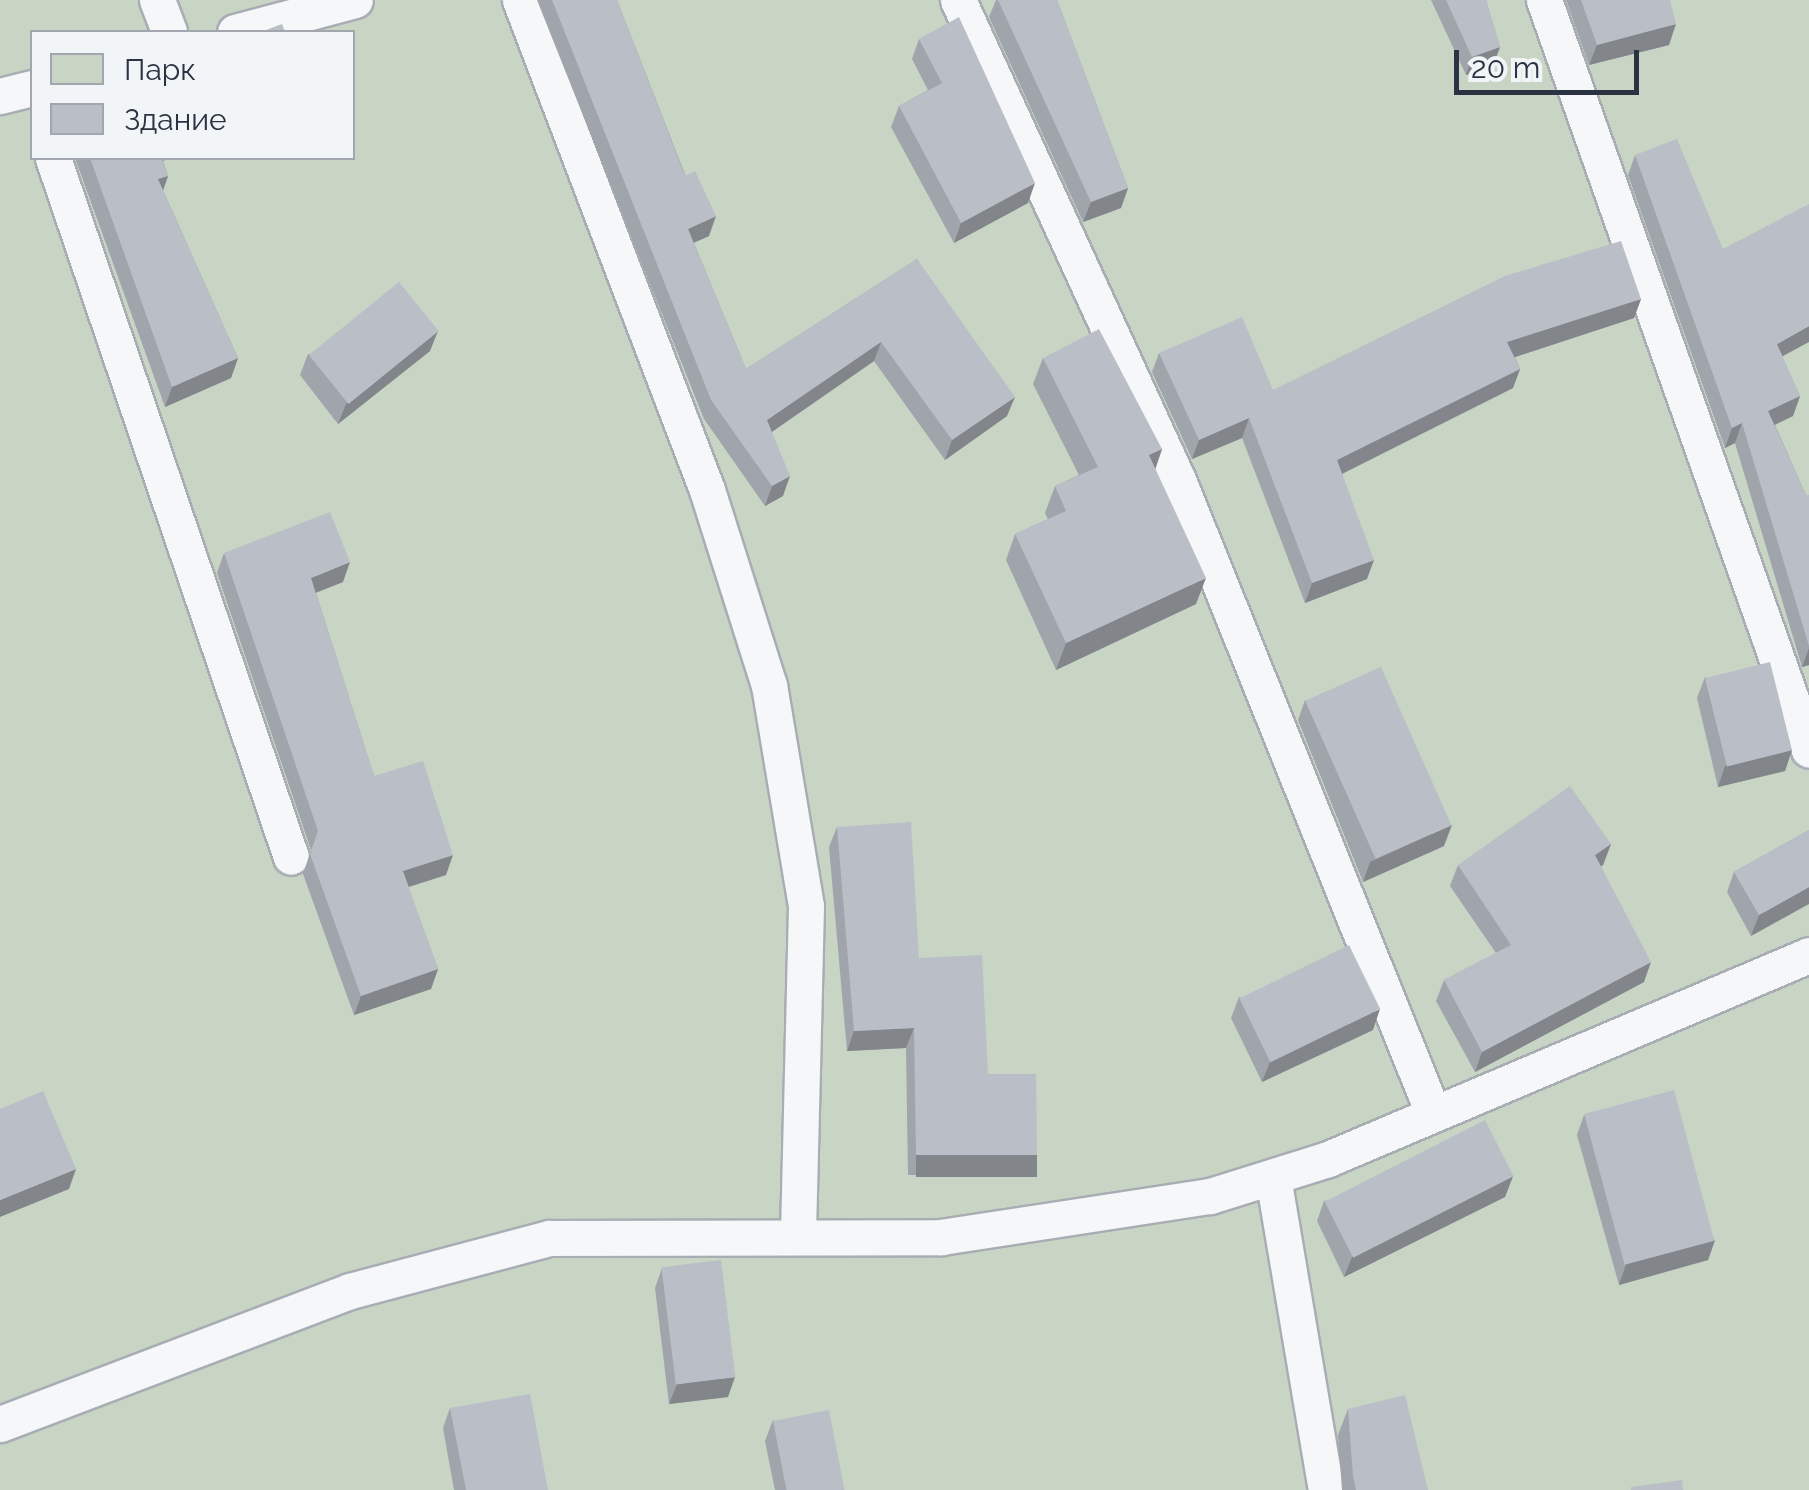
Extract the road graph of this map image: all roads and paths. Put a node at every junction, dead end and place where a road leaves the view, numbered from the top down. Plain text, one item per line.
1 (156, 0) edge
2 (354, 0) edge
3 (520, 0) edge
4 (958, 0) edge
5 (1544, 0) edge
6 (168, 30) edge
7 (242, 30) edge
8 (54, 160) edge
9 (1809, 750) edge
10 (291, 856) dead end
11 (1809, 955) edge
12 (1433, 1113) junction
13 (1273, 1177) junction
14 (798, 1235) junction
15 (0, 1424) edge
16 (1326, 1490) edge

1 - 6 lane
2 - 7 lane
3 - 14 lane
4 - 12 lane
5 - 9 lane
8 - 10 lane
11 - 12 lane
12 - 13 lane
13 - 14 lane
13 - 16 lane
14 - 15 lane

